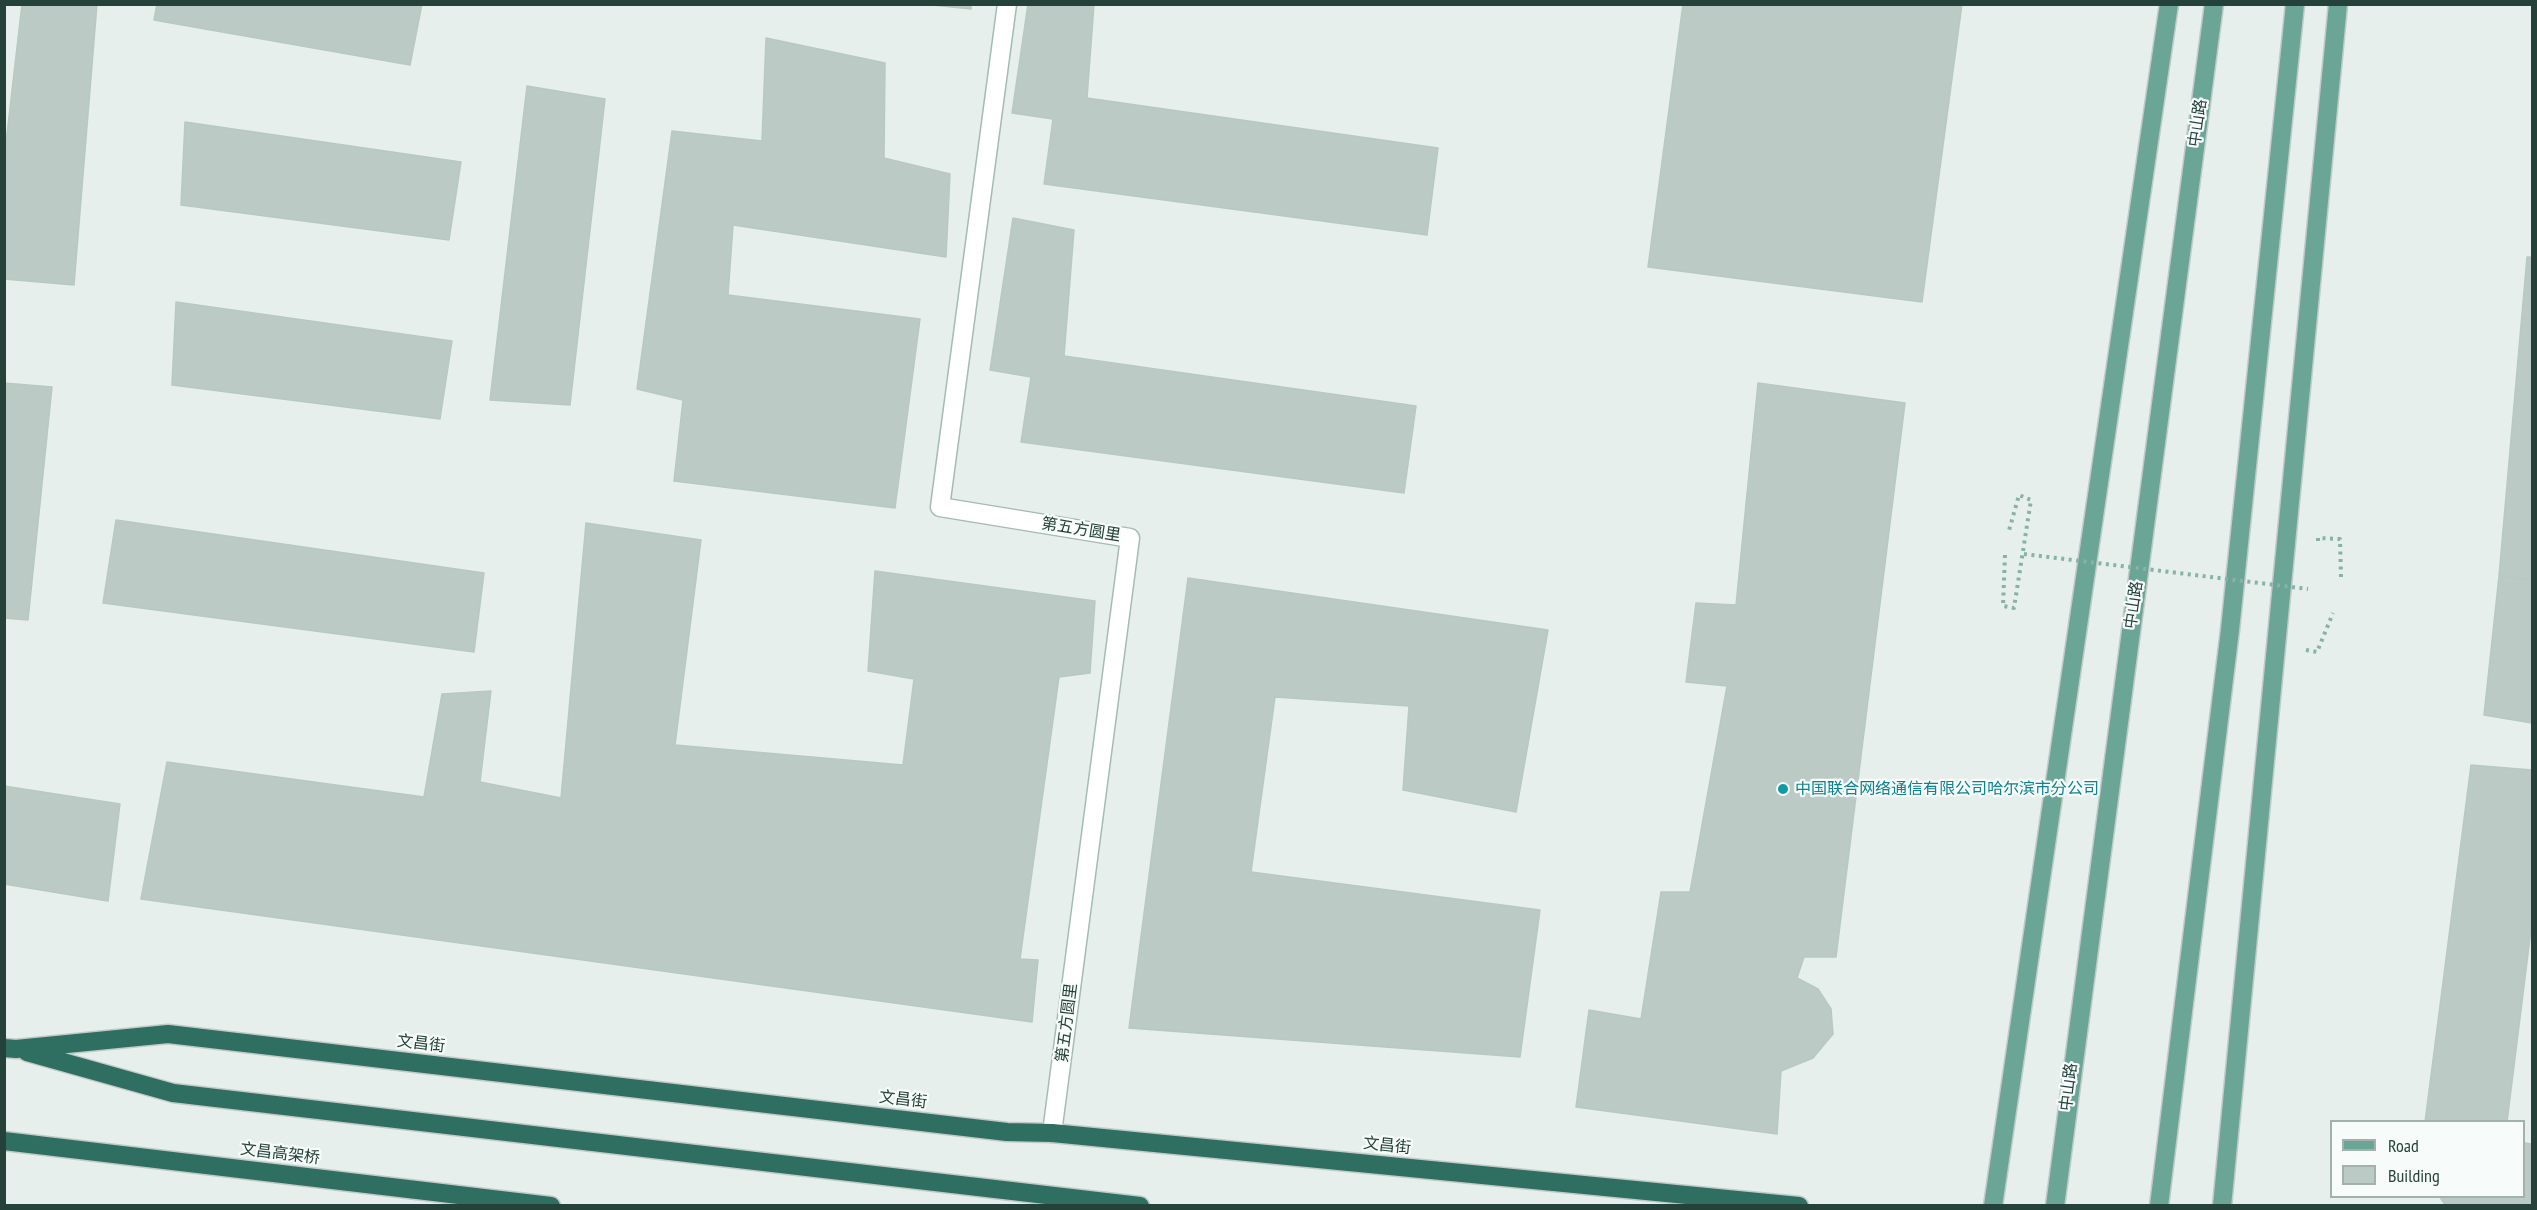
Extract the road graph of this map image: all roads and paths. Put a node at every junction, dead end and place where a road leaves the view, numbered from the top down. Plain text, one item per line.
1 (1006, 4) edge
2 (2169, 4) edge
3 (2214, 4) edge
4 (2295, 4) edge
5 (2338, 4) edge
6 (2008, 534) dead end
7 (2316, 548) dead end
8 (2024, 554) junction
9 (2005, 555) dead end
10 (2341, 578) dead end
11 (2310, 579) dead end
12 (2308, 589) junction
13 (2307, 599) dead end
14 (2333, 613) dead end
15 (2304, 639) dead end
16 (10, 1048) edge
17 (1052, 1132) junction
18 (4, 1141) edge
19 (551, 1206) edge
20 (1140, 1206) edge
21 (1799, 1206) edge
22 (1993, 1206) edge
23 (2055, 1206) edge
24 (2159, 1206) edge
25 (2222, 1206) edge

1 - 17 street, 第五方圆里
2 - 22 main road
3 - 23 main road, 中山路
4 - 24 main road
5 - 25 main road
6 - 8 path
7 - 10 path
8 - 9 path
8 - 12 path, bridge
11 - 12 path
12 - 13 path
14 - 15 path
16 - 17 highway, 文昌街
16 - 20 highway
17 - 21 highway, 文昌街
18 - 19 highway, 文昌高架桥

